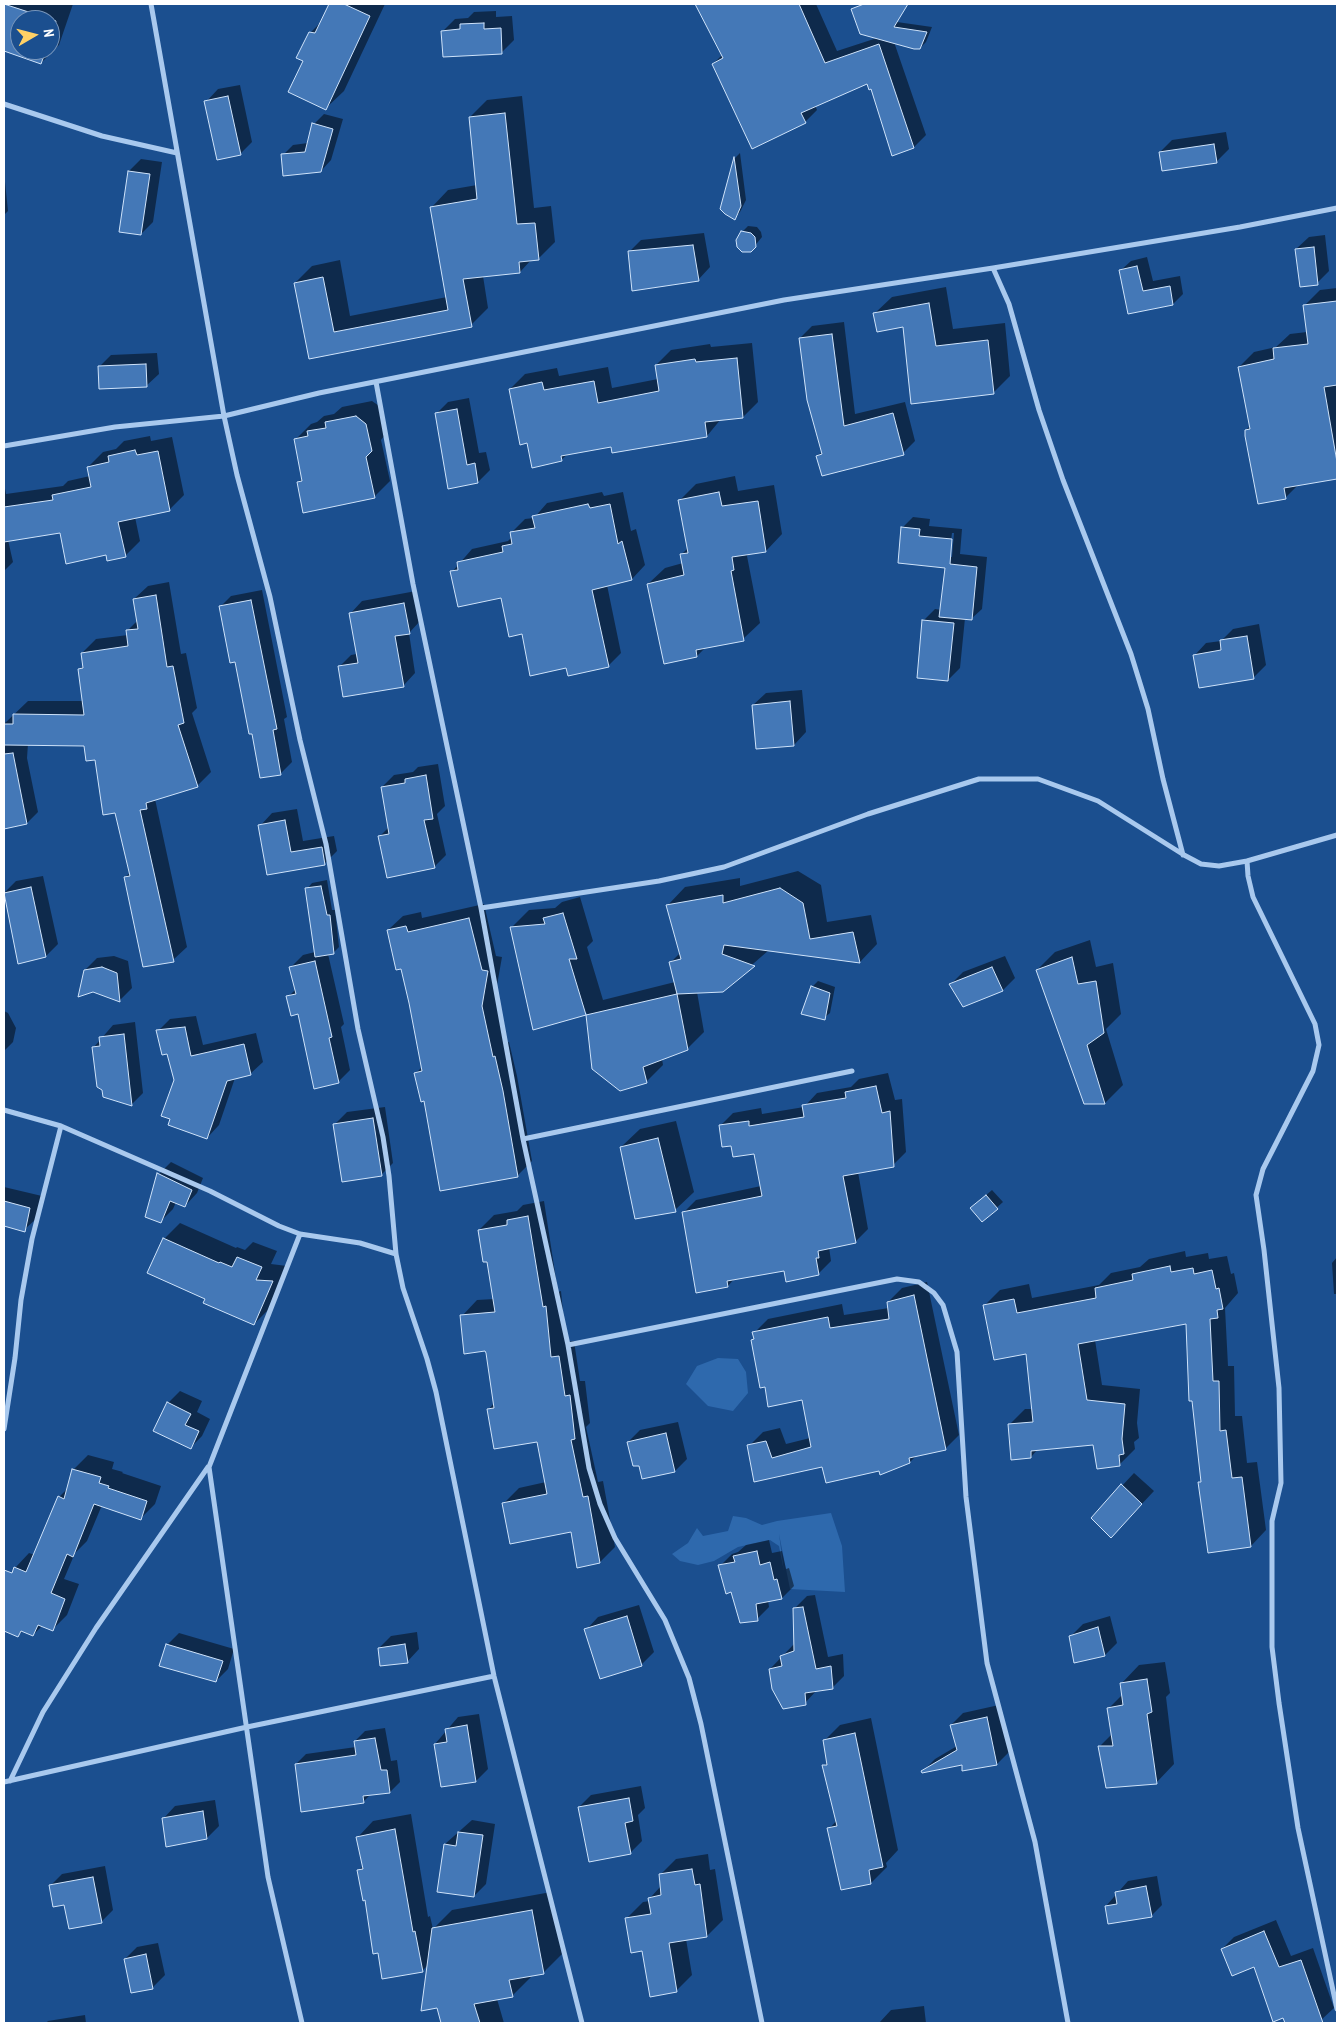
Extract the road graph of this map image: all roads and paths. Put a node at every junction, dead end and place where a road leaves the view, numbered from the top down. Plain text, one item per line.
1 (151, 4) edge
2 (4, 104) edge
3 (176, 153) junction
4 (1337, 208) edge
5 (993, 268) junction
6 (376, 382) junction
7 (224, 416) junction
8 (4, 446) edge
9 (1337, 835) edge
10 (1184, 855) junction
11 (1247, 861) junction
12 (481, 908) junction
13 (852, 1071) dead end
14 (4, 1110) edge
15 (61, 1126) junction
16 (523, 1139) junction
17 (300, 1234) junction
18 (396, 1254) junction
19 (568, 1346) junction
20 (4, 1429) edge
21 (208, 1467) junction
22 (494, 1676) junction
23 (247, 1727) junction
24 (7, 1782) edge
25 (1337, 2009) edge
26 (302, 2023) edge
27 (582, 2023) edge
28 (762, 2023) edge
29 (1068, 2023) edge

1 - 3 street
2 - 3 street
3 - 7 street
4 - 5 street
5 - 6 street
5 - 10 street
6 - 7 street
6 - 12 street
7 - 8 street
7 - 18 street
9 - 11 street
10 - 11 street
10 - 12 street
11 - 25 street
12 - 16 street
13 - 16 street
14 - 15 street
15 - 17 street
15 - 20 street
16 - 19 street
17 - 18 street
17 - 21 street
18 - 22 street
19 - 28 street
19 - 29 street
21 - 23 street
21 - 24 street
22 - 23 street
22 - 27 street
23 - 24 street
23 - 26 street

